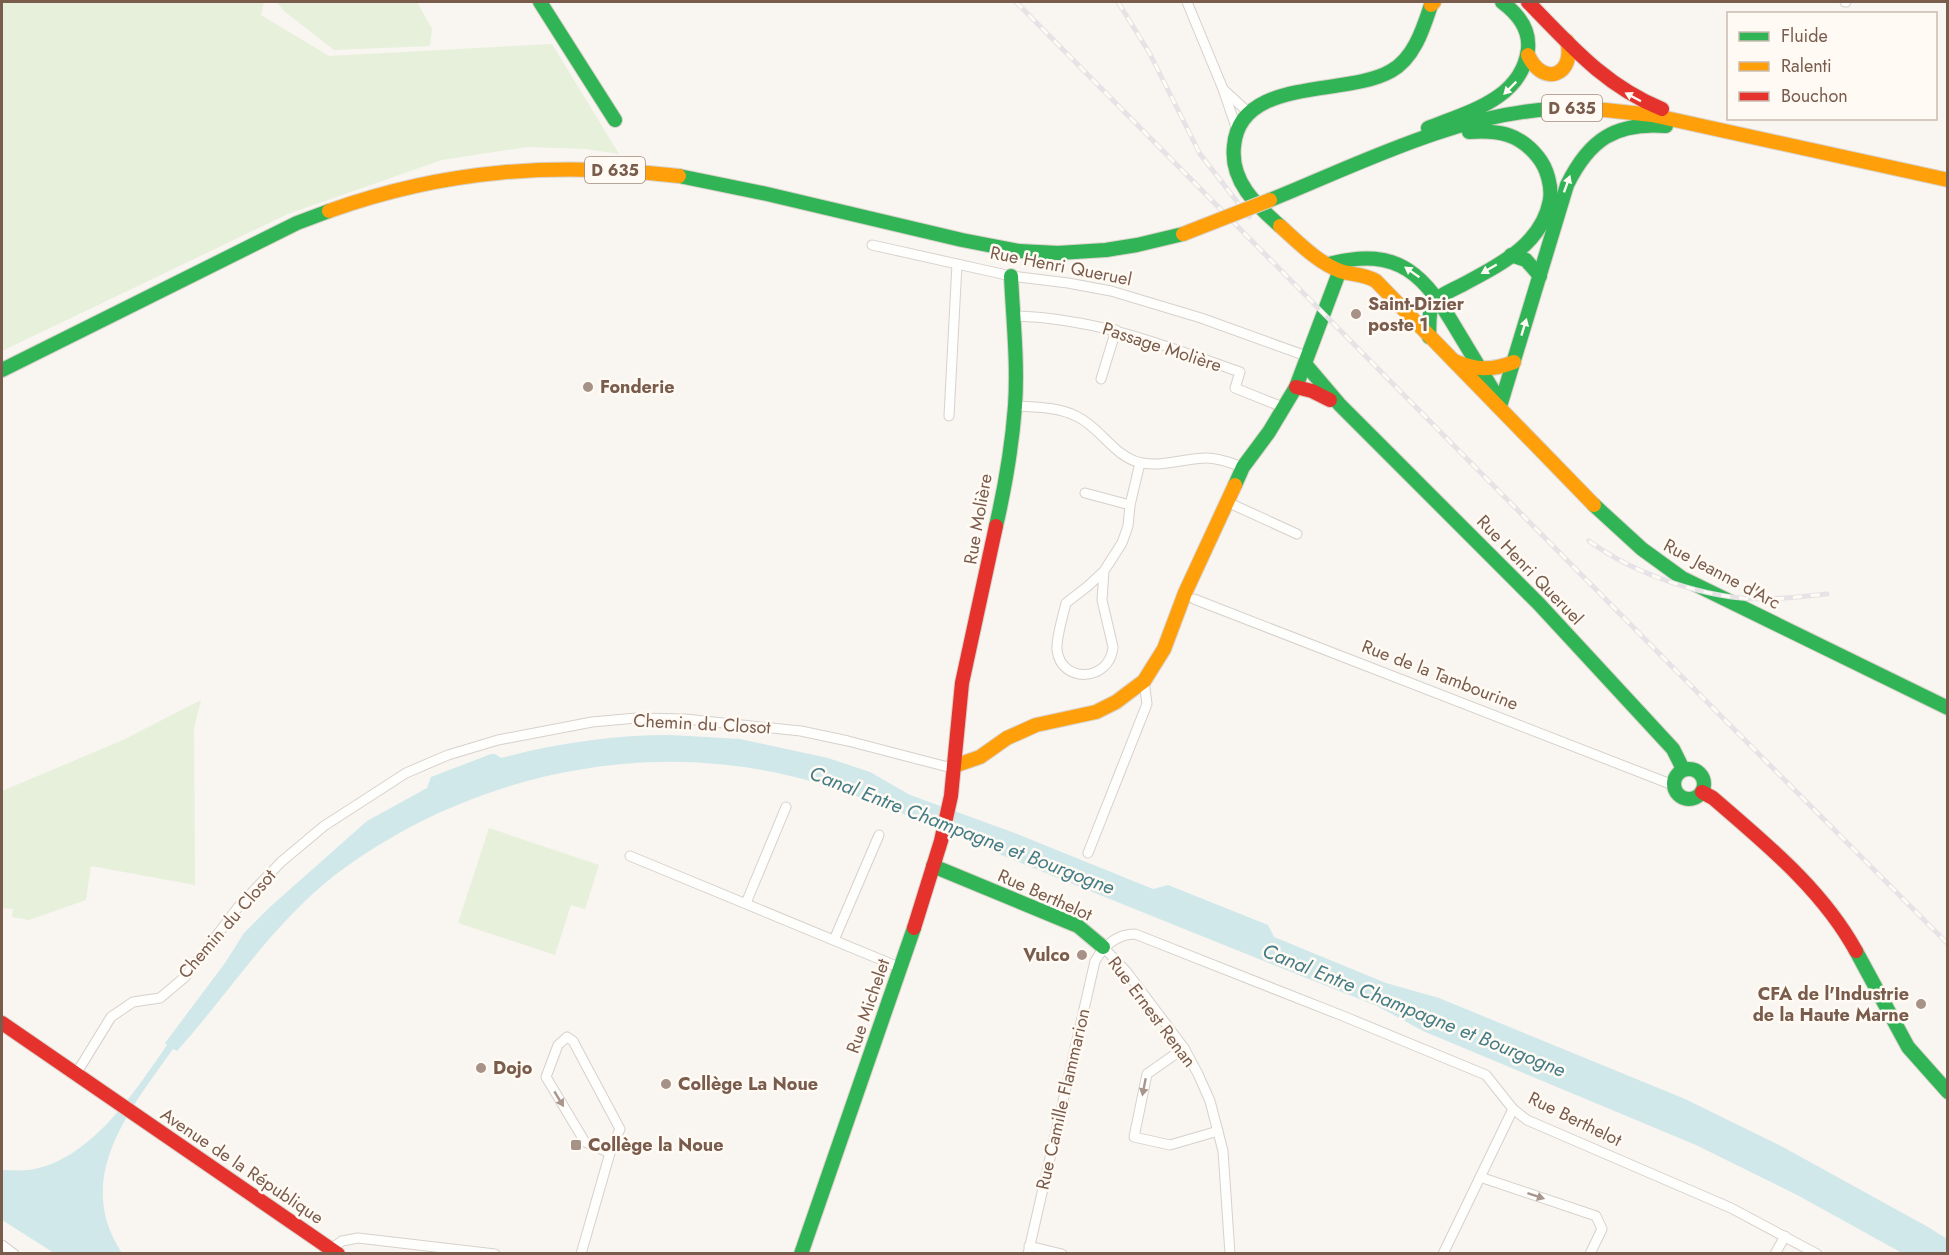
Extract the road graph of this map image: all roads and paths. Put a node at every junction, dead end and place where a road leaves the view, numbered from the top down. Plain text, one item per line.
1 (540, 2) edge
2 (1186, 2) edge
3 (1502, 2) edge
4 (1528, 2) edge
5 (1432, 3) edge
6 (1567, 41) junction
7 (1528, 55) junction
8 (1223, 88) junction
9 (1248, 113) junction
10 (615, 120) dead end
11 (1238, 130) junction
12 (1789, 144) junction
13 (1841, 156) junction
14 (1359, 164) junction
15 (1325, 177) junction
16 (1947, 180) edge
17 (872, 245) dead end
18 (1511, 255) junction
19 (957, 264) junction
20 (1335, 267) junction
21 (1011, 276) junction
22 (1540, 276) junction
23 (1437, 298) junction
24 (1013, 316) junction
25 (1116, 330) junction
26 (1430, 337) junction
27 (1307, 361) junction
28 (1454, 361) junction
29 (1514, 362) junction
30 (2, 369) edge
31 (1482, 371) junction
32 (1101, 379) dead end
33 (1296, 387) junction
34 (1501, 403) junction
35 (1340, 405) junction
36 (1015, 406) junction
37 (1285, 408) junction
38 (949, 416) dead end
39 (1515, 424) junction
40 (1140, 463) junction
41 (1243, 467) junction
42 (1085, 493) dead end
43 (1227, 501) junction
44 (1130, 505) junction
45 (1298, 534) dead end
46 (1104, 571) junction
47 (1194, 599) dead end
48 (1144, 681) junction
49 (1947, 708) edge
50 (954, 766) junction
51 (1683, 769) junction
52 (1673, 785) junction
53 (1701, 792) junction
54 (786, 807) dead end
55 (879, 835) dead end
56 (1088, 853) dead end
57 (630, 856) dead end
58 (933, 866) junction
59 (746, 903) junction
60 (834, 940) junction
61 (1103, 947) junction
62 (901, 968) junction
63 (2, 1023) edge
64 (1184, 1048) junction
65 (76, 1074) junction
66 (1947, 1092) edge
67 (1514, 1109) junction
68 (1218, 1131) junction
69 (610, 1153) junction
70 (1480, 1177) junction
71 (1785, 1236) junction
72 (2, 1245) edge
73 (1028, 1250) edge
74 (335, 1251) edge
75 (14, 1254) edge
76 (495, 1254) edge
77 (581, 1254) edge
78 (801, 1254) edge
79 (1062, 1254) edge
80 (1230, 1254) edge
81 (1443, 1254) edge
82 (1590, 1254) edge
83 (1775, 1254) edge
84 (1817, 1254) edge

1 - 10 main road
2 - 8 street
3 - 7 main road
4 - 6 main road
5 - 9 main road
6 - 7 main road
12 -> 6 main road
7 -> 15 main road
8 - 9 street
8 - 11 street
9 - 11 main road
11 - 20 main road
12 - 13 main road, D 635
12 - 14 main road, D 635
13 - 16 main road, D 635
22 -> 13 main road
14 - 15 main road, D 635
14 - 18 main road
15 - 30 main road, D 635, bridge
17 - 19 street, Rue Henri Queruel
18 - 22 main road
18 -> 23 main road
19 - 21 street, Rue Henri Queruel
19 - 38 street
23 -> 20 main road, Rue Jeanne d'Arc
20 - 26 main road, Rue Jeanne d'Arc
20 - 27 main road
21 - 24 main road, Rue Molière
21 - 27 street, Rue Henri Queruel
29 -> 22 main road
23 - 26 main road
23 - 31 main road, Rue Jeanne d'Arc
24 - 25 street, Passage Molière
24 - 36 main road, Rue Molière
25 - 32 street
25 - 37 street, Passage Molière
26 - 28 main road, Rue Jeanne d'Arc
27 - 33 main road
27 - 35 main road, Rue Henri Queruel
28 - 31 main road
28 - 39 main road, Rue Jeanne d'Arc
29 - 31 main road
29 - 34 main road
31 - 34 main road, Rue Jeanne d'Arc
33 - 35 main road, Rue Henri Queruel
33 - 37 main road
34 - 39 main road, Rue Jeanne d'Arc
35 - 51 main road, Rue Henri Queruel
36 - 40 street
36 - 50 main road, Rue Molière
37 - 41 main road
39 - 49 main road, Rue Jeanne d'Arc
40 - 41 street
40 - 44 street
41 - 43 main road
42 - 44 street
43 - 45 street
43 - 48 main road
44 - 46 street
46 - 46 street
47 - 52 street, Rue de la Tambourine
48 - 50 main road
48 - 56 street
50 - 58 main road, Rue Michelet
50 - 65 street, Chemin du Closot
51 - 52 main road
51 - 53 main road
52 - 53 main road
53 - 66 main road
54 - 59 street
55 - 60 street
57 - 59 street
58 - 61 main road, Rue Berthelot
58 - 62 main road, Rue Michelet
59 - 60 street
60 - 62 street
61 - 64 street, Rue Ernest Renan
61 - 67 street, Rue Berthelot
61 - 73 street, Rue Camille Flammarion
62 - 78 main road, Rue Michelet
63 - 65 main road, Avenue de la République
64 - 68 street, Rue Ernest Renan
64 -> 68 street
65 - 74 main road, Avenue de la République
67 - 70 street
67 - 71 street, Rue Berthelot
68 - 80 street, Rue Ernest Renan
69 -> 69 street
69 - 77 street
70 - 81 street
70 -> 82 street
71 - 83 street
71 - 84 street, Rue Berthelot
72 - 75 street
73 - 79 street
74 - 76 street

